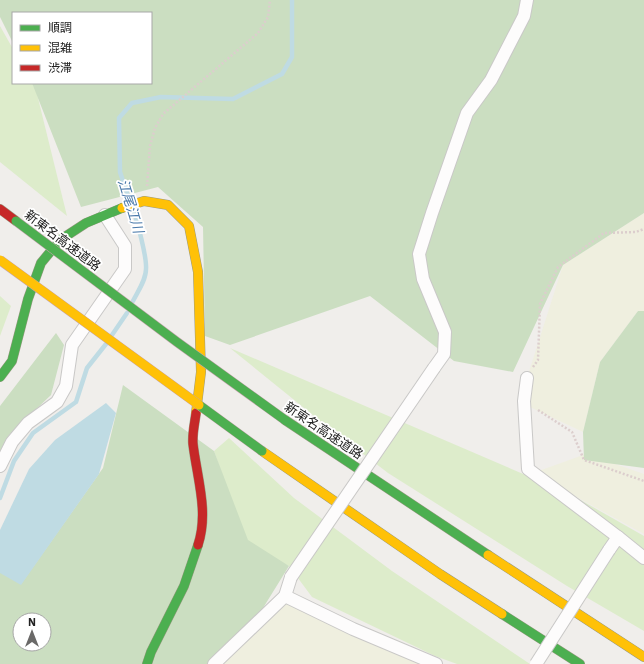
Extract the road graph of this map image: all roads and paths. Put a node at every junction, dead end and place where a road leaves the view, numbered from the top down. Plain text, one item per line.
1 (270, 0) edge
2 (527, 0) edge
3 (144, 201) junction
4 (0, 209) edge
5 (105, 215) junction
6 (644, 229) edge
7 (0, 260) edge
8 (0, 377) edge
9 (527, 378) joint
10 (524, 401) junction
11 (0, 466) edge
12 (644, 481) edge
13 (618, 537) junction
14 (644, 558) edge
15 (285, 596) junction
16 (644, 657) edge
17 (147, 664) edge
18 (214, 664) edge
19 (436, 664) edge
20 (536, 664) edge
21 (580, 664) edge

1 - 3 path
2 - 15 street, bridge
3 - 5 main road
3 - 17 main road
4 - 16 main road, 新東名高速道路, bridge
5 - 8 main road
5 - 11 street
6 - 9 path
7 - 21 main road, bridge
9 - 10 street
10 - 12 path
10 - 13 street
13 - 14 street
13 - 20 street, bridge
15 - 18 street
15 - 19 street

